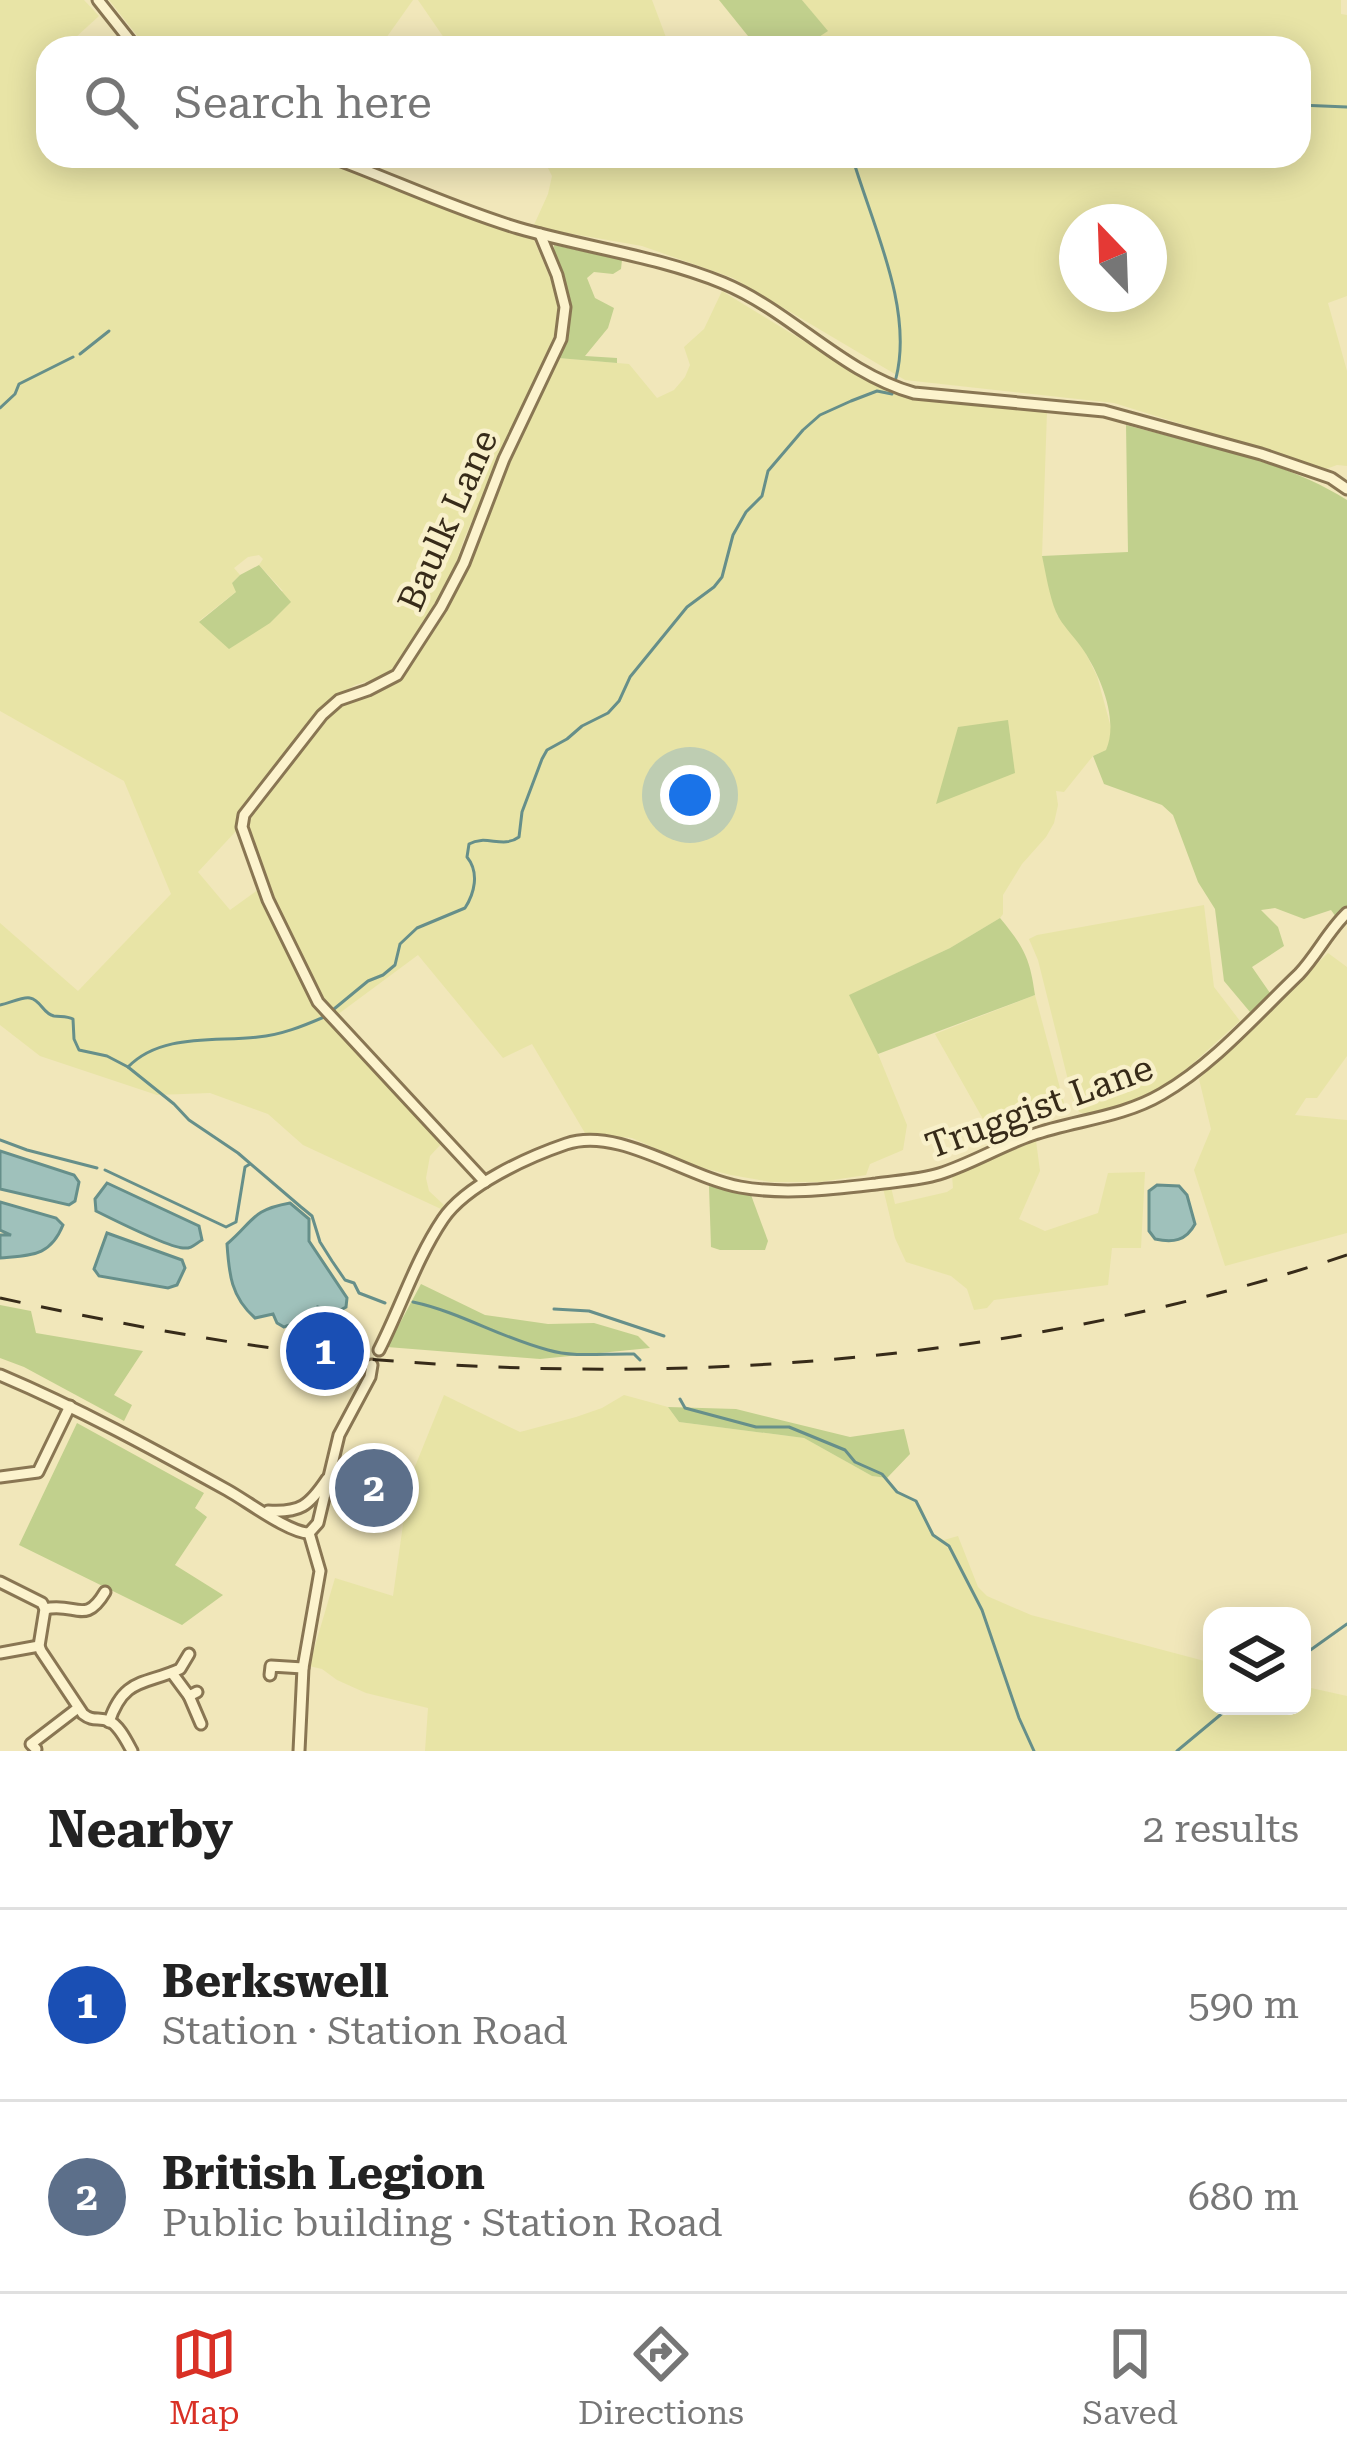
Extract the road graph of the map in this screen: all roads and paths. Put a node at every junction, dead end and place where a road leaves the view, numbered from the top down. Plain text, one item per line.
1 (98, 0) edge
2 (126, 36) edge
3 (359, 168) edge
4 (540, 234) junction
5 (1347, 488) edge
6 (1347, 913) edge
7 (485, 1183) junction
8 (379, 1350) dead end
9 (372, 1365) dead end
10 (0, 1375) edge
11 (70, 1406) junction
12 (330, 1475) junction
13 (0, 1477) edge
14 (299, 1509) junction
15 (264, 1510) junction
16 (318, 1518) junction
17 (294, 1529) junction
18 (310, 1533) junction
19 (0, 1582) edge
20 (105, 1592) dead end
21 (45, 1609) junction
22 (39, 1646) junction
23 (0, 1653) edge
24 (189, 1654) dead end
25 (271, 1667) dead end
26 (303, 1668) junction
27 (172, 1673) junction
28 (78, 1708) junction
29 (110, 1721) junction
30 (201, 1724) dead end
31 (36, 1749) edge
32 (132, 1751) edge
33 (299, 1751) edge

1 - 2 street
3 - 4 street
4 - 5 street
4 - 7 street, Baulk Lane
6 - 7 street, Truggist Lane
7 - 8 street, Truggist Lane
9 - 12 street
10 - 11 street
11 - 13 street
11 - 15 street
12 - 14 street
12 - 16 street
14 - 15 street
14 - 16 street
14 - 17 street
15 - 17 street
16 - 18 street
17 - 18 street
18 - 26 street
19 - 21 street
20 - 21 street
21 - 22 street
22 - 23 street
22 - 28 street
24 - 27 street
25 - 26 street
26 - 33 street
27 - 29 street
27 - 30 street
28 - 29 street
28 - 31 street
29 - 32 street

